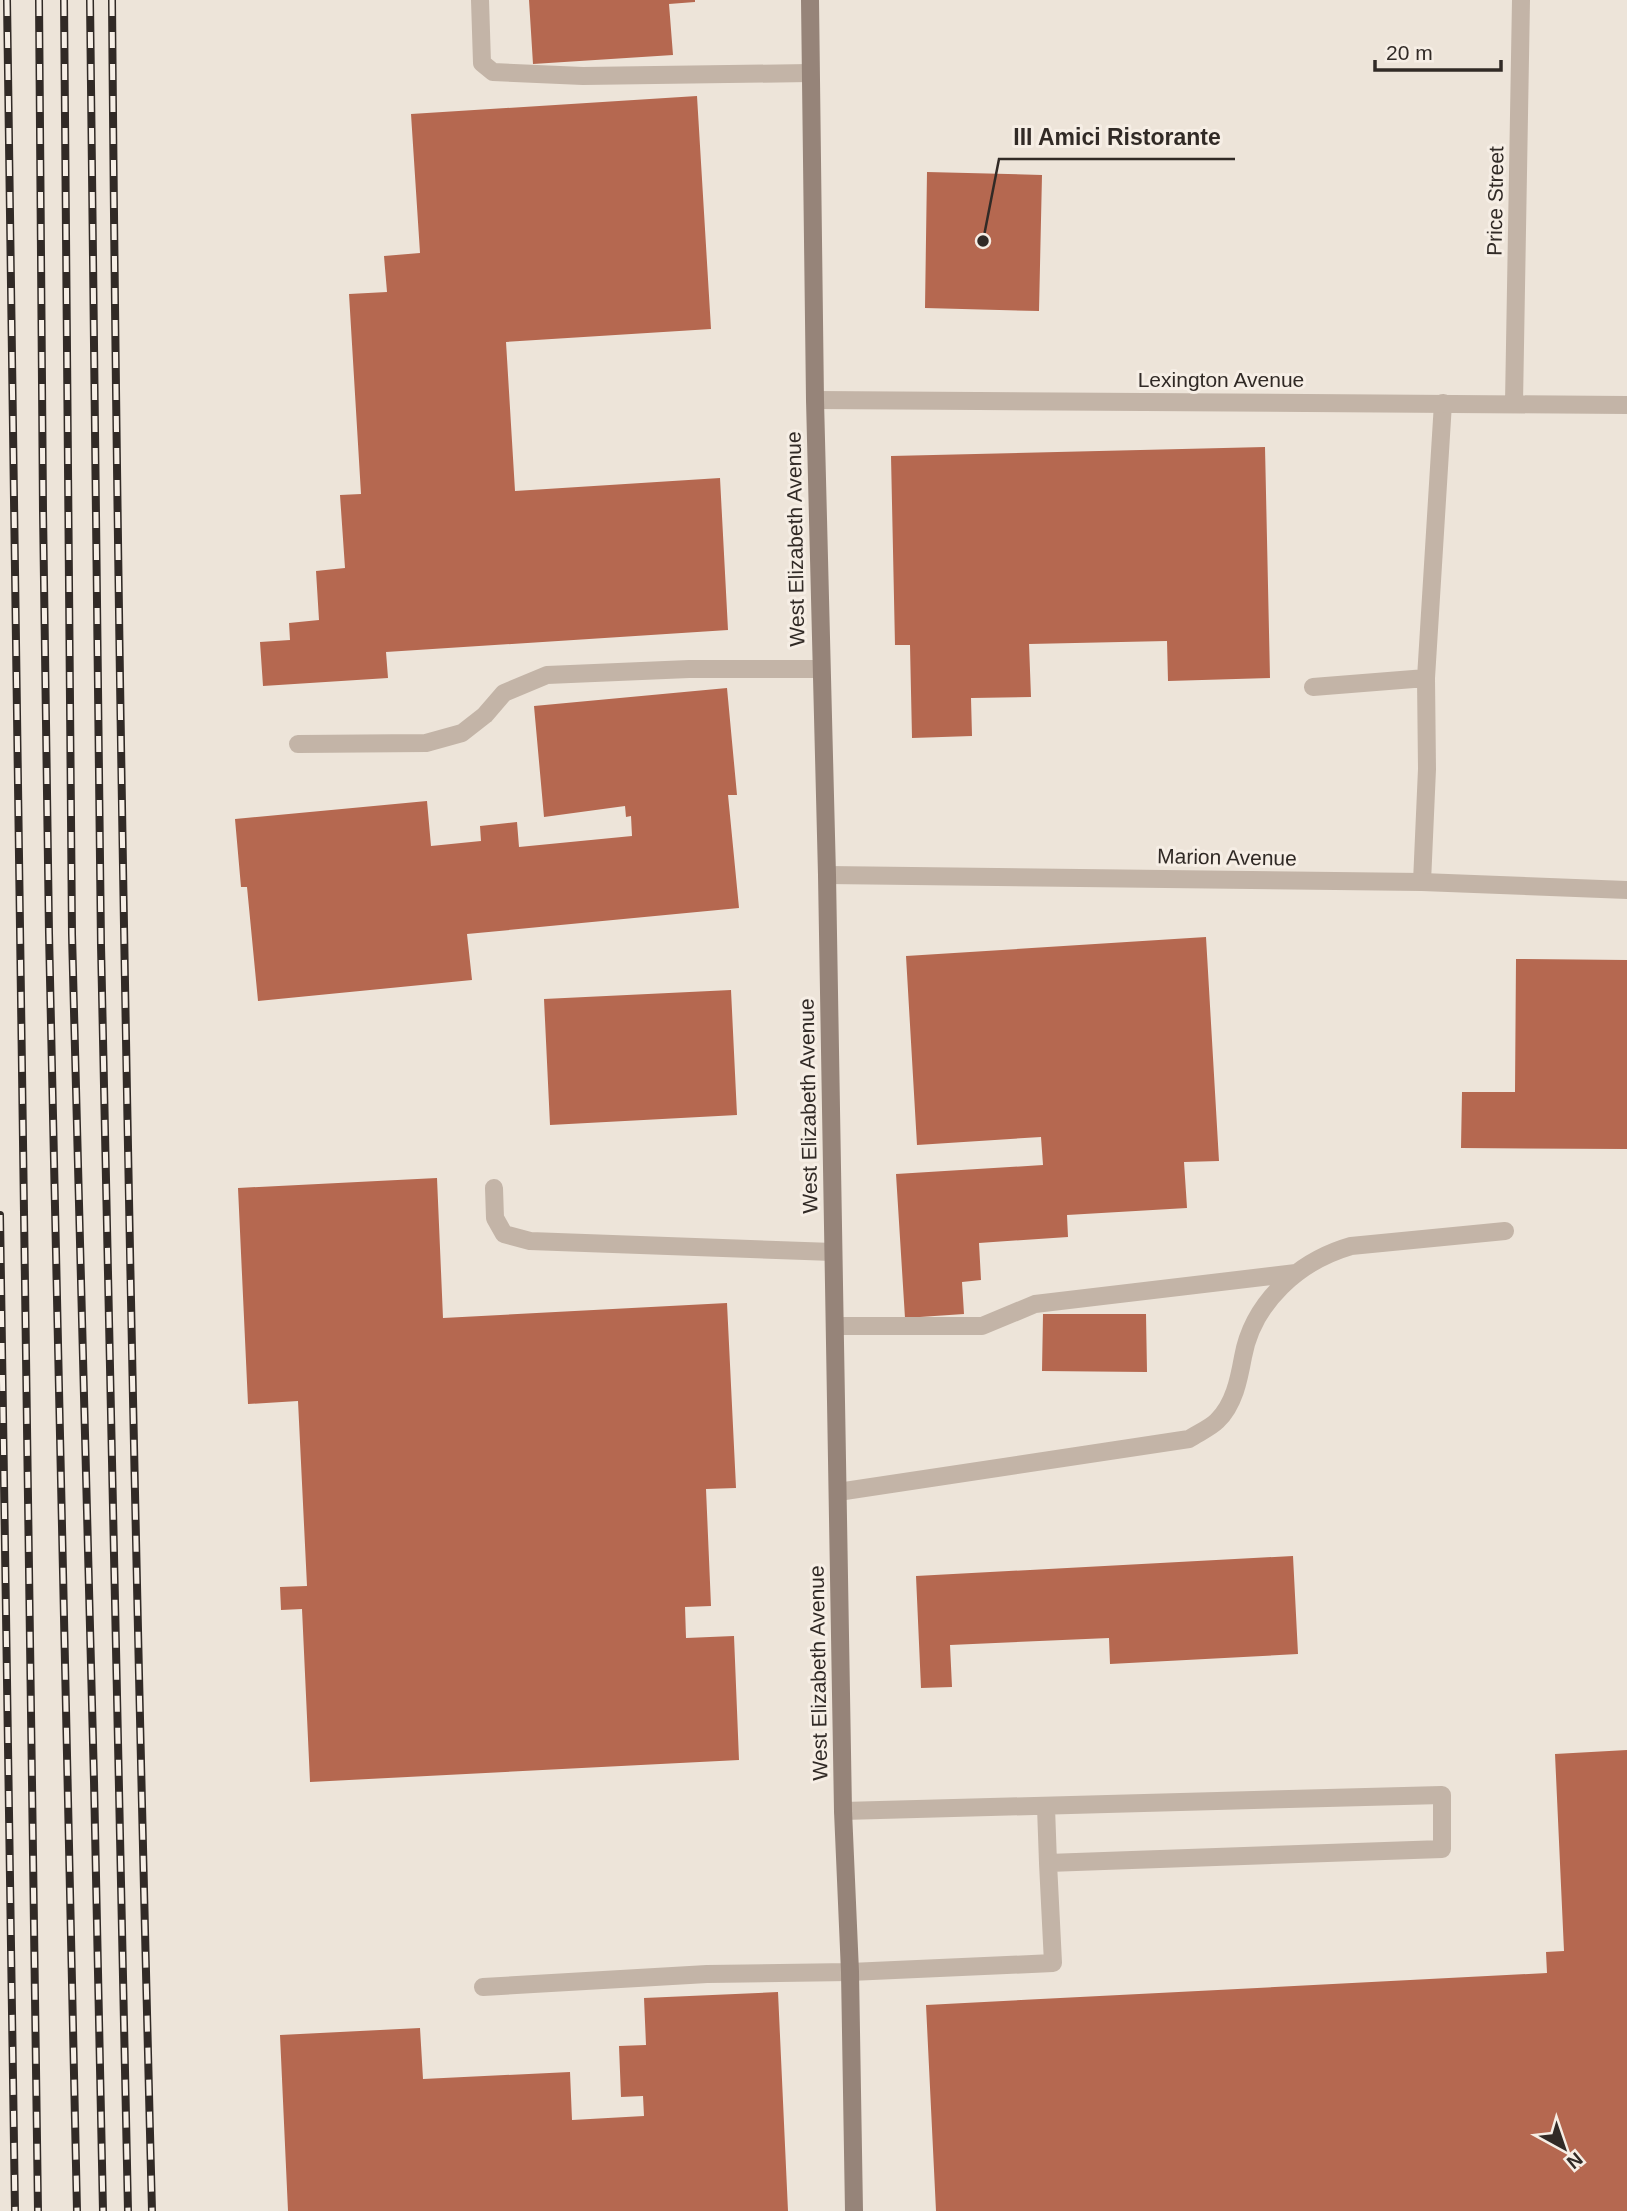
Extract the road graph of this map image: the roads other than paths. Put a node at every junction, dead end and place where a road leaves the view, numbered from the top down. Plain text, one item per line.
1 (480, 0) edge
2 (810, 0) edge
3 (1521, 0) edge
4 (810, 73) junction
5 (815, 400) junction
6 (1443, 403) junction
7 (1514, 403) junction
8 (1627, 405) edge
9 (821, 669) junction
10 (1426, 678) junction
11 (1313, 687) dead end
12 (298, 744) dead end
13 (827, 875) junction
14 (1422, 882) junction
15 (1627, 890) edge
16 (494, 1188) dead end
17 (1505, 1231) dead end
18 (833, 1252) junction
19 (1296, 1273) junction
20 (835, 1326) junction
21 (838, 1492) junction
22 (1046, 1807) junction
23 (844, 1811) junction
24 (1048, 1863) junction
25 (850, 1972) junction
26 (483, 1987) dead end
27 (854, 2211) edge

1 - 4 street
2 - 4 street, West Elizabeth Avenue
3 - 7 street, Price Street
4 - 5 street, West Elizabeth Avenue
5 - 6 street, Lexington Avenue
5 - 9 street, West Elizabeth Avenue
6 - 7 street, Lexington Avenue
6 - 10 street
7 - 8 street, Lexington Avenue
9 - 12 street
9 - 13 street, West Elizabeth Avenue
10 - 11 street
10 - 14 street
13 - 14 street, Marion Avenue
13 - 18 street, West Elizabeth Avenue
14 - 15 street, Marion Avenue
16 - 18 street
17 - 19 street
18 - 20 street, West Elizabeth Avenue
19 - 20 street
19 - 21 street
20 - 21 street, West Elizabeth Avenue
21 - 23 street, West Elizabeth Avenue
22 - 23 street
22 - 24 street
22 - 24 street
23 - 25 street, West Elizabeth Avenue
24 - 25 street
25 - 26 street
25 - 27 street, West Elizabeth Avenue

